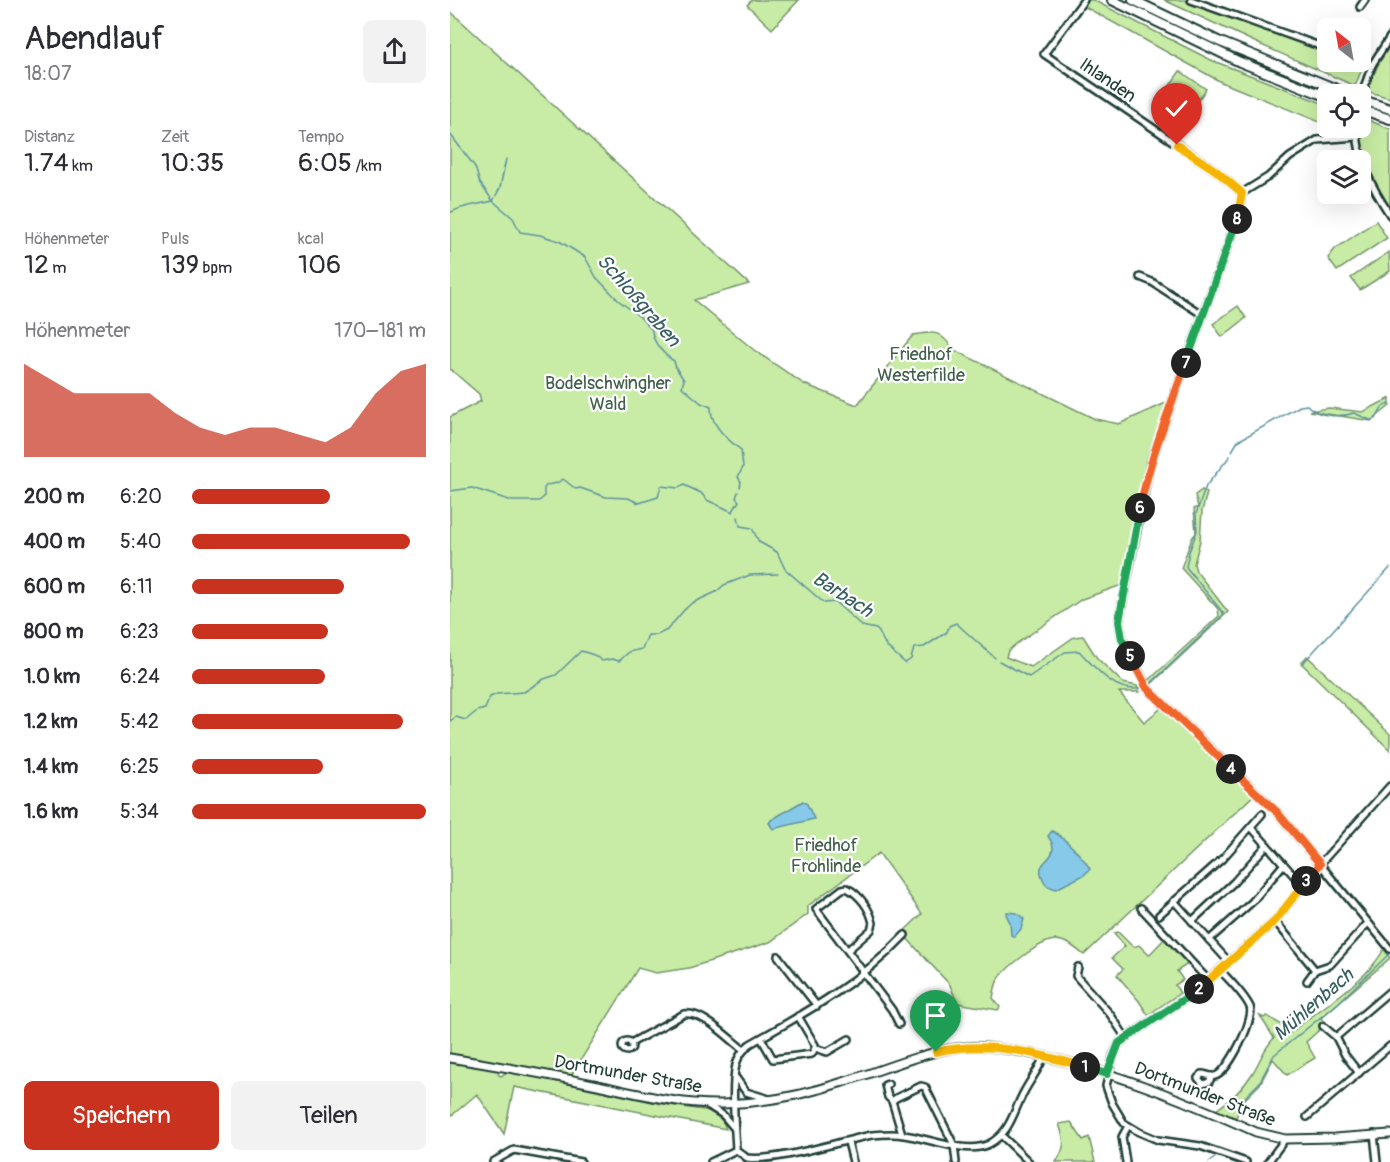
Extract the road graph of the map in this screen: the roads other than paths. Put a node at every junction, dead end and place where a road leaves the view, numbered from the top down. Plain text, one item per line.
1 (1112, 0) edge
2 (1133, 0) edge
3 (1191, 0) edge
4 (1365, 0) edge
5 (1082, 2) edge
6 (1360, 7) dead end
7 (1390, 37) edge
8 (1317, 45) edge
9 (1372, 65) joint
10 (1324, 84) edge
11 (1365, 84) edge
12 (1317, 93) edge
13 (1371, 103) edge
14 (1390, 109) edge
15 (1371, 113) edge
16 (1371, 114) edge
17 (1390, 119) edge
18 (1390, 127) edge
19 (1339, 138) edge
20 (1357, 138) edge
21 (1242, 193) junction
22 (1390, 215) edge
23 (1140, 277) dead end
24 (1203, 315) junction
25 (1390, 786) edge
26 (1262, 814) dead end
27 (1251, 827) junction
28 (1266, 846) junction
29 (1320, 864) junction
30 (1283, 865) junction
31 (1303, 886) junction
32 (1174, 901) junction
33 (1141, 908) dead end
34 (1159, 915) dead end
35 (1192, 921) junction
36 (1275, 921) junction
37 (1368, 923) junction
38 (905, 935) dead end
39 (1209, 940) junction
40 (1389, 948) edge
41 (848, 950) junction
42 (778, 956) dead end
43 (1229, 962) junction
44 (1078, 967) dead end
45 (1220, 970) junction
46 (1315, 970) junction
47 (864, 972) junction
48 (1209, 981) junction
49 (1307, 981) dead end
50 (1390, 991) edge
51 (817, 1006) junction
52 (798, 1016) junction
53 (898, 1024) dead end
54 (1323, 1026) dead end
55 (1336, 1037) junction
56 (761, 1038) junction
57 (1126, 1038) junction
58 (849, 1039) dead end
59 (631, 1043) dead end
60 (1390, 1046) edge
61 (815, 1048) junction
62 (744, 1050) junction
63 (1044, 1056) junction
64 (450, 1058) edge
65 (1359, 1073) junction
66 (1107, 1074) junction
67 (1212, 1076) dead end
68 (735, 1077) junction
69 (888, 1084) dead end
70 (773, 1100) junction
71 (892, 1101) junction
72 (706, 1104) junction
73 (735, 1104) junction
74 (1307, 1117) dead end
75 (1128, 1126) junction
76 (735, 1129) junction
77 (902, 1134) junction
78 (1374, 1134) junction
79 (1390, 1134) edge
80 (1002, 1136) junction
81 (1285, 1139) junction
82 (848, 1142) junction
83 (954, 1145) junction
84 (736, 1150) junction
85 (493, 1162) edge
86 (579, 1162) edge
87 (711, 1162) edge
88 (759, 1162) edge
89 (853, 1162) edge
90 (956, 1162) edge
91 (1029, 1162) edge
92 (1126, 1162) edge
93 (1246, 1162) edge
94 (1268, 1162) edge
95 (1377, 1162) edge

1 - 12 highway
2 - 10 highway
3 - 8 street
4 - 6 street
5 - 21 street, Ihlanden
7 - 9 street
9 - 11 street, bridge
13 - 14 highway
15 - 17 highway
16 - 18 highway
19 - 21 street
20 - 22 street
21 - 24 street
23 - 24 street
24 - 29 street
25 - 29 street
26 - 27 street
27 - 28 street
27 - 32 street
28 - 30 street
28 - 35 street
29 - 31 street
29 - 37 street
30 - 31 street
30 - 39 street
31 - 36 street
32 - 34 street
32 - 35 street
33 - 48 street
35 - 39 street
36 - 43 street
36 - 46 street
37 - 40 street
37 - 46 street
38 - 47 street
39 - 43 street
41 - 41 street
41 - 47 street
42 - 51 street
43 - 45 street
44 - 57 street
45 - 48 street
45 - 67 street
46 - 49 street
47 - 51 street
47 - 53 street
48 - 57 street
50 - 55 street
51 - 52 street
52 - 56 street
52 - 61 street
54 - 55 street
55 - 65 street
56 - 61 street
56 - 62 street
57 - 66 street
58 - 61 street
59 - 62 street
60 - 65 street
62 - 68 street
63 - 66 main road, Dortmunder Straße
63 - 70 main road, Dortmunder Straße
63 - 80 street
64 - 72 main road, Dortmunder Straße
65 - 74 street
66 - 75 street
66 - 81 main road, Dortmunder Straße
68 - 70 street
68 - 73 street
69 - 71 street
70 - 73 main road, Dortmunder Straße
71 - 77 street
71 - 83 street
72 - 73 main road, Dortmunder Straße
72 - 76 street
73 - 76 street
75 - 92 street
75 - 93 street
76 - 84 street
77 - 82 street
77 - 83 street
78 - 79 main road, Dortmunder Straße
78 - 81 main road, Dortmunder Straße
78 - 95 street
80 - 83 street
80 - 91 street
81 - 94 street
82 - 88 street
82 - 89 street
83 - 90 street
84 - 87 street
84 - 88 street
85 - 86 street

